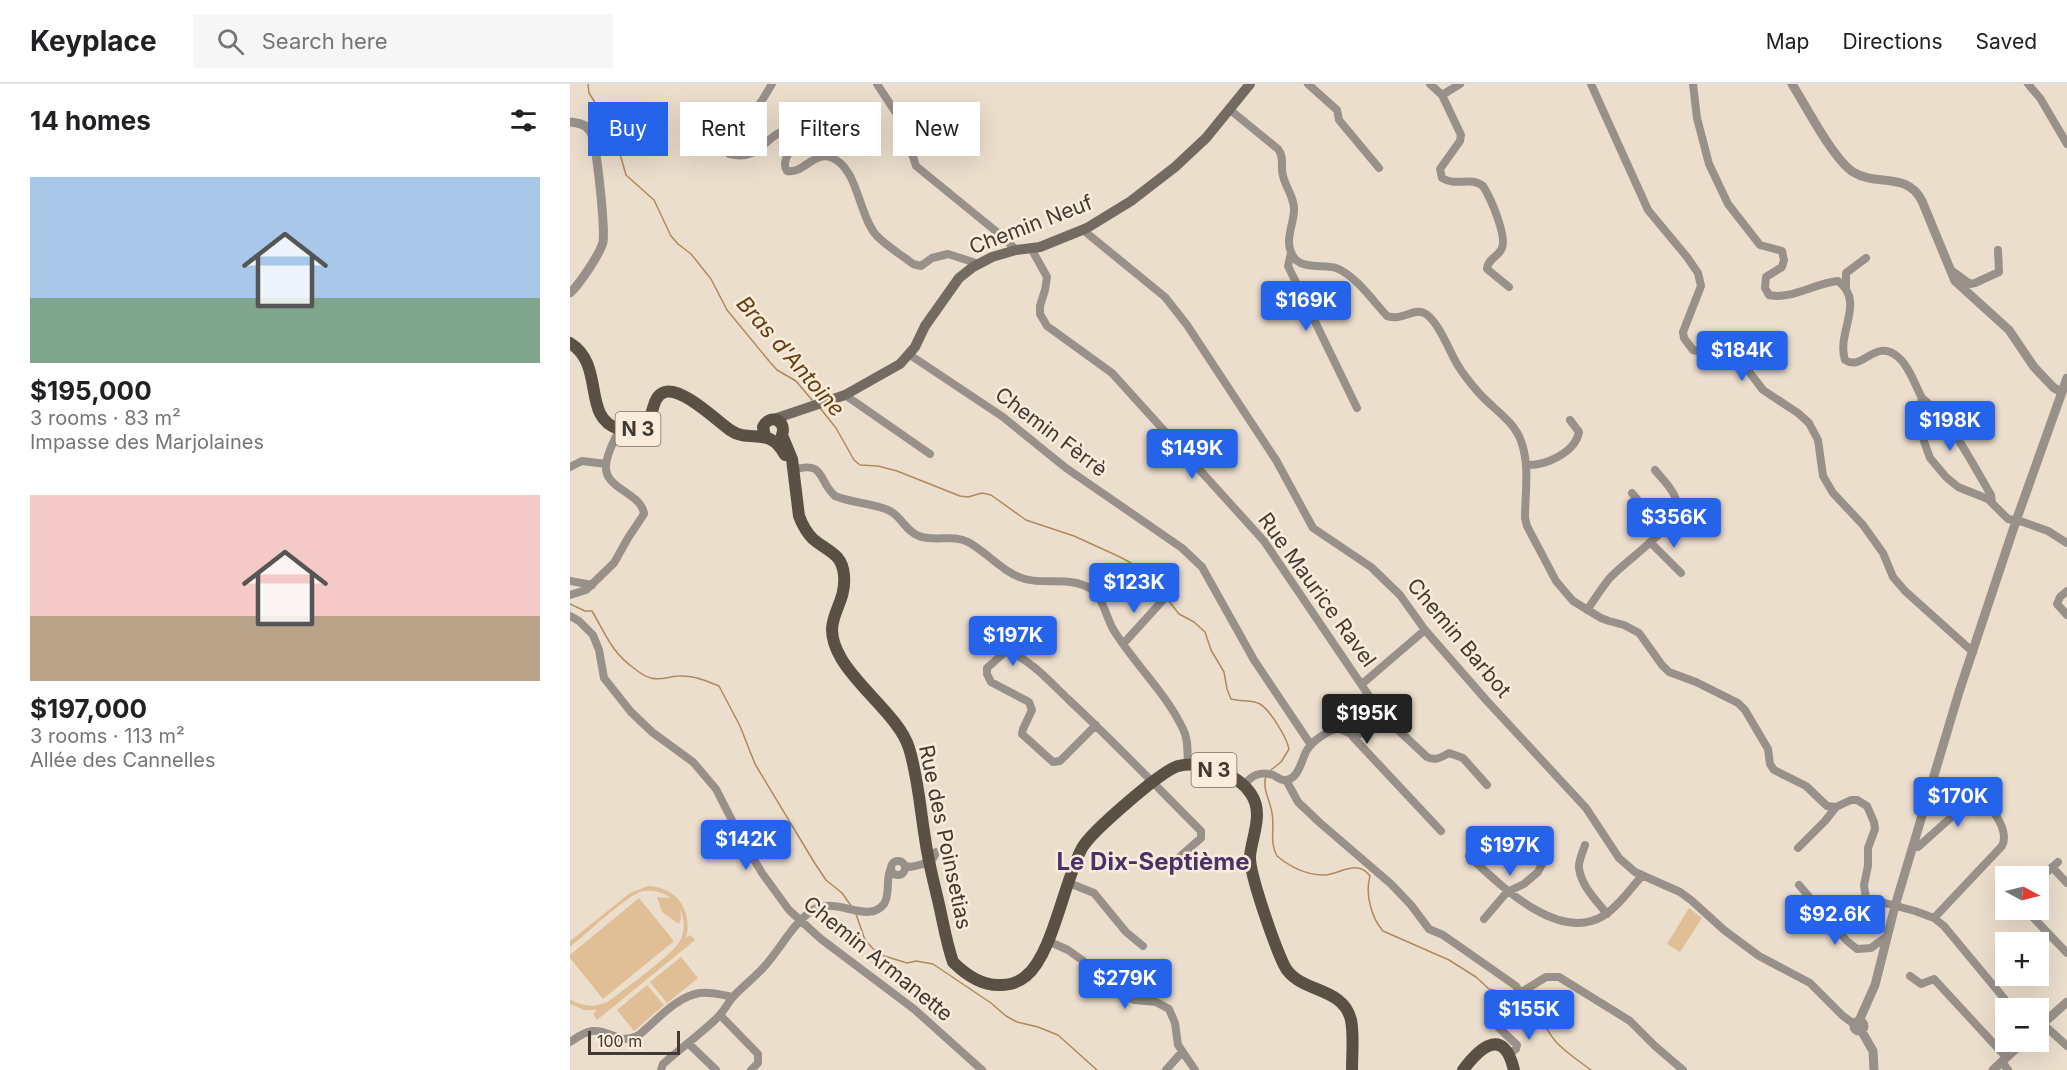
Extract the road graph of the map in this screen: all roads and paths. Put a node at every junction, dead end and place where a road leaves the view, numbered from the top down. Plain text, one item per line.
1 (772, 84) edge
2 (877, 84) edge
3 (1250, 84) edge
4 (1308, 84) edge
5 (1430, 84) edge
6 (1460, 84) edge
7 (1591, 84) edge
8 (1694, 84) edge
9 (1792, 84) edge
10 (2028, 84) edge
11 (1442, 95) junction
12 (1229, 109) junction
13 (570, 122) edge
14 (2067, 144) edge
15 (1379, 168) dead end
16 (1083, 230) junction
17 (1031, 248) junction
18 (1016, 250) junction
19 (1998, 250) dead end
20 (1292, 253) junction
21 (1866, 258) dead end
22 (979, 264) junction
23 (1949, 269) junction
24 (1509, 287) dead end
25 (1846, 287) junction
26 (570, 293) edge
27 (570, 343) edge
28 (910, 355) junction
29 (2067, 378) edge
30 (845, 395) junction
31 (2063, 396) edge
32 (1922, 398) junction
33 (1356, 408) dead end
34 (1570, 420) dead end
35 (619, 429) junction
36 (773, 430) junction
37 (930, 454) dead end
38 (606, 464) junction
39 (1526, 465) junction
40 (570, 467) edge
41 (792, 468) junction
42 (1655, 470) dead end
43 (1632, 493) dead end
44 (1992, 502) junction
45 (2016, 521) junction
46 (1662, 530) junction
47 (1650, 543) junction
48 (2067, 543) edge
49 (1681, 573) dead end
50 (570, 581) edge
51 (592, 585) junction
52 (2067, 591) edge
53 (570, 595) edge
54 (1164, 599) dead end
55 (1587, 610) junction
56 (2067, 615) edge
57 (570, 616) edge
58 (579, 621) junction
59 (570, 625) edge
60 (1425, 630) junction
61 (1123, 644) junction
62 (836, 648) junction
63 (1973, 651) junction
64 (1362, 684) junction
65 (1382, 715) junction
66 (1096, 726) junction
67 (1353, 737) junction
68 (1311, 745) junction
69 (1188, 765) junction
70 (1286, 780) junction
71 (1153, 783) junction
72 (1487, 784) dead end
73 (1244, 785) junction
74 (1836, 807) junction
75 (1441, 831) dead end
76 (1549, 841) dead end
77 (1585, 845) dead end
78 (1913, 846) junction
79 (1798, 848) dead end
80 (1469, 856) dead end
81 (922, 861) junction
82 (1175, 861) dead end
83 (891, 868) junction
84 (2049, 870) edge
85 (897, 875) junction
86 (1642, 876) junction
87 (1069, 883) junction
88 (2067, 883) edge
89 (1799, 885) dead end
90 (888, 887) junction
91 (939, 888) junction
92 (1507, 892) junction
93 (1895, 906) junction
94 (1607, 914) junction
95 (1934, 918) junction
96 (1484, 919) dead end
97 (2036, 920) edge
98 (800, 921) junction
99 (1886, 937) junction
100 (1048, 941) junction
101 (1143, 946) dead end
102 (2067, 953) edge
103 (1910, 976) dead end
104 (1520, 993) junction
105 (733, 997) junction
106 (2005, 998) edge
107 (2067, 1002) edge
108 (720, 1015) junction
109 (2049, 1019) edge
110 (1858, 1025) junction
111 (2049, 1032) edge
112 (570, 1042) edge
113 (688, 1043) junction
114 (2067, 1047) edge
115 (1182, 1052) junction
116 (2012, 1052) edge
117 (1509, 1054) junction
118 (2004, 1059) junction
119 (661, 1070) edge
120 (716, 1070) edge
121 (751, 1070) edge
122 (982, 1070) edge
123 (1166, 1070) edge
124 (1195, 1070) edge
125 (1352, 1070) edge
126 (1463, 1070) edge
127 (1514, 1070) edge
128 (1683, 1070) edge
129 (1874, 1070) edge
130 (1993, 1070) edge
131 (2008, 1070) edge

1 - 22 street
2 - 18 street
3 - 12 main road, Chemin Neuf
4 - 15 street
5 - 11 street
6 - 11 street
7 - 63 street
8 - 25 street
9 - 23 street
10 - 14 street
11 - 24 street
12 - 16 main road, Chemin Neuf
12 - 20 street
13 - 26 street
16 - 17 main road, Chemin Neuf
16 - 60 street, Chemin Barbot
17 - 18 main road, Chemin Neuf
17 - 64 street, Rue Maurice Ravel
18 - 22 main road, Chemin Neuf
19 - 23 street
20 - 33 street
20 - 39 street
21 - 25 street
22 - 28 main road, Chemin Neuf
23 - 31 street
25 - 32 street
27 - 35 main road, N 3
28 - 30 main road, Chemin Neuf
28 - 68 street, Chemin Fèrrè
29 - 31 street
30 - 36 main road, Chemin Neuf
30 - 37 street
31 - 45 street
32 - 44 street
32 - 44 street
34 - 39 street
35 - 36 main road, N 3
35 - 38 street
36 - 41 main road, Rue des Poinsetias
38 - 40 street
38 - 51 street
39 - 55 street
41 - 61 street
41 - 62 main road, Rue des Poinsetias
42 - 46 street
43 - 46 street
44 - 45 street
45 - 48 street
45 - 63 street
46 - 47 street
47 - 49 street
47 - 55 street
50 - 51 street
51 - 53 street
52 - 56 street
54 - 61 street
55 - 74 street
57 - 58 street, Chemin Armanette
58 - 59 street
58 - 98 street, Chemin Armanette
60 - 64 street, Rue Maurice Ravel
60 - 86 street, Chemin Barbot
61 - 69 street
62 - 81 main road, Rue des Poinsetias
62 - 81 main road, Rue des Poinsetias / N 3
63 - 78 street
64 - 65 street, Rue Maurice Ravel
65 - 67 street
65 - 72 street, Rue Maurice Ravel
66 - 66 street
66 - 71 street
67 - 68 street
67 - 75 street
68 - 70 street
69 - 71 main road, Rue des Poinsetias / N 3
69 - 73 main road, N 3
70 - 73 street
70 - 104 street
71 - 82 street
71 - 87 main road, Rue des Poinsetias / N 3
73 - 125 main road, N 3
74 - 79 street
74 - 93 street
76 - 92 street
77 - 94 street
78 - 93 street
78 - 95 street
80 - 92 street
81 - 83 street
81 - 85 street
81 - 91 main road, Rue des Poinsetias / N 3
81 - 91 main road
83 - 85 street
83 - 90 street
84 - 88 street
85 - 90 street
86 - 94 street
86 - 110 street, Chemin Barbot
87 - 100 main road, Rue des Poinsetias / N 3
87 - 101 street
89 - 99 street
90 - 98 street
91 - 100 main road, Rue des Poinsetias / N 3
92 - 94 street
92 - 96 street
93 - 95 street
93 - 99 street
95 - 106 street
97 - 102 street
98 - 105 street
98 - 122 street, Chemin Armanette
99 - 110 street
100 - 115 street
103 - 118 street
104 - 117 street
104 - 128 street
105 - 108 street
105 - 112 street
107 - 109 street
108 - 113 street
108 - 121 street
110 - 129 street
111 - 114 street
113 - 119 street
113 - 120 street
115 - 123 street
115 - 124 street
116 - 118 street
117 - 126 main road
117 - 127 main road
118 - 130 street
118 - 131 street

